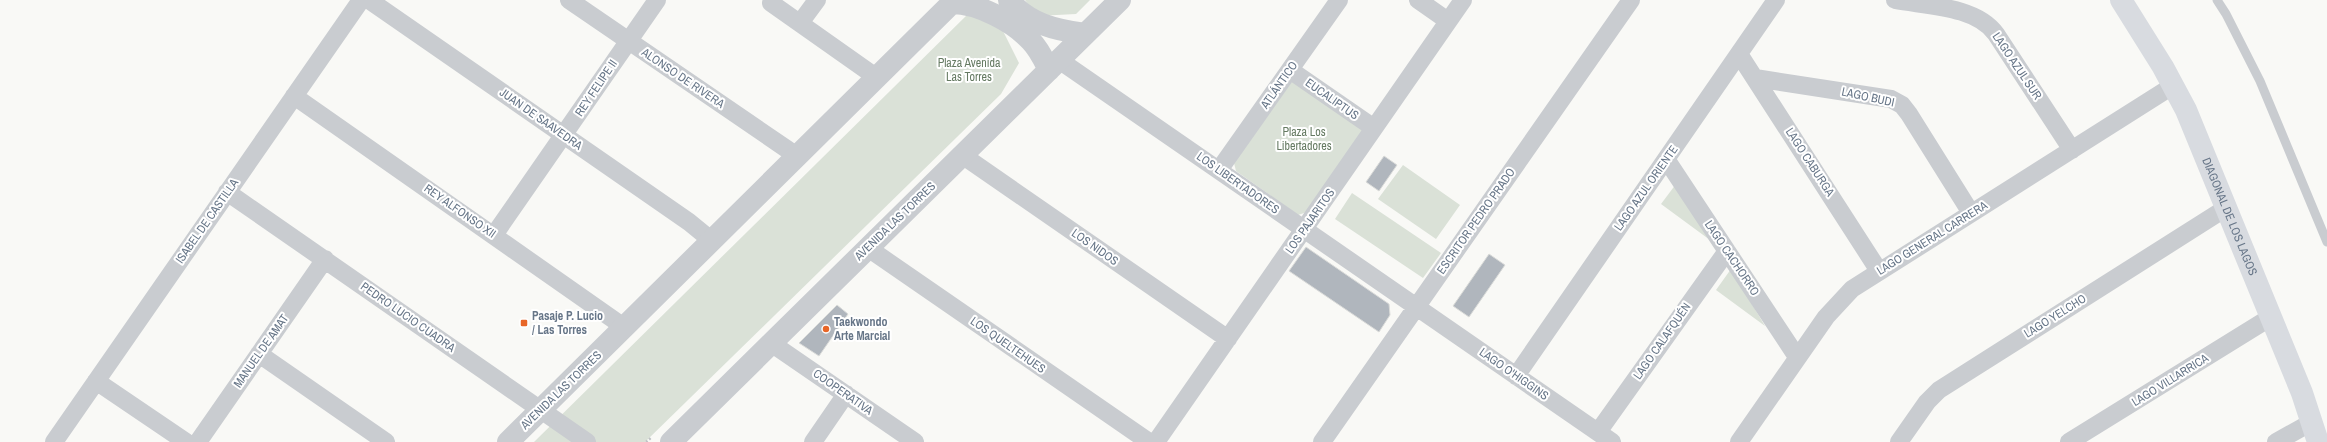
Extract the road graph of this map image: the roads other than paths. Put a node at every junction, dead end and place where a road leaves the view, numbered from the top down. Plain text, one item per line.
1 (361, 0) edge
2 (369, 0) edge
3 (569, 0) edge
4 (657, 0) edge
5 (817, 0) edge
6 (1009, 0) edge
7 (1120, 0) edge
8 (1339, 0) edge
9 (1418, 0) edge
10 (1463, 0) edge
11 (1631, 0) edge
12 (1776, 0) edge
13 (1895, 0) edge
14 (2121, 0) edge
15 (2217, 0) edge
16 (954, 1) edge
17 (771, 3) dead end
18 (1448, 21) junction
19 (800, 23) junction
20 (1085, 34) junction
21 (628, 40) junction
22 (1739, 54) junction
23 (1054, 65) junction
24 (1290, 70) junction
25 (876, 77) junction
26 (1755, 78) junction
27 (2174, 85) junction
28 (294, 96) junction
29 (1374, 128) junction
30 (563, 135) junction
31 (2072, 150) junction
32 (962, 155) junction
33 (797, 156) junction
34 (1666, 159) junction
35 (1219, 170) junction
36 (227, 192) junction
37 (2226, 208) junction
38 (1971, 213) junction
39 (1304, 229) junction
40 (494, 235) junction
41 (711, 240) junction
42 (2327, 242) edge
43 (868, 248) junction
44 (1726, 251) junction
45 (325, 259) junction
46 (1879, 271) junction
47 (1416, 307) junction
48 (2271, 317) junction
49 (624, 327) junction
50 (1228, 339) junction
51 (771, 343) junction
52 (259, 354) junction
53 (1798, 357) junction
54 (1516, 376) junction
55 (96, 381) junction
56 (846, 394) junction
57 (541, 409) junction
58 (1598, 432) junction
59 (2315, 432) edge
60 (54, 442) edge
61 (186, 442) edge
62 (198, 442) edge
63 (386, 442) edge
64 (508, 442) edge
65 (587, 442) edge
66 (671, 442) edge
67 (813, 442) edge
68 (915, 442) edge
69 (1149, 442) edge
70 (1156, 442) edge
71 (1322, 442) edge
72 (1612, 442) edge
73 (1739, 442) edge
74 (1899, 442) edge
75 (2069, 442) edge
76 (2276, 442) edge

1 - 28 street, ISABEL DE CASTILLA
2 - 30 street, JUAN DE SAAVEDRA
3 - 21 street, ALONSO DE RIVERA
4 - 21 street, REY FELIPE II
5 - 19 street
6 - 20 street
7 - 20 street, AVENIDA LAS TORRES
8 - 24 street, ATLÁNTICO
9 - 18 street
10 - 18 street, LOS PAJARITOS
11 - 47 street, ESCRITOR PEDRO PRADO
12 - 22 street, LAGO AZUL ORIENTE
13 - 31 street, LAGO AZUL SUR
14 - 27 main road, DIAGONAL DE LOS LAGOS
15 - 42 lane
16 - 23 street
16 - 25 street, AVENIDA LAS TORRES
17 - 19 street
18 - 29 street, LOS PAJARITOS
19 - 25 street
20 - 23 street, AVENIDA LAS TORRES
21 - 30 street, REY FELIPE II
21 - 33 street, ALONSO DE RIVERA
22 - 26 street, LAGO CABURGA
22 - 34 street, LAGO AZUL ORIENTE
23 - 32 street, AVENIDA LAS TORRES
23 - 35 street, LOS LIBERTADORES
24 - 29 street, EUCALIPTUS
24 - 35 street, ATLÁNTICO
25 - 33 street, AVENIDA LAS TORRES
26 - 38 street, LAGO BUDI
26 - 46 street, LAGO CABURGA
27 - 31 street, LAGO GENERAL CARRERA
27 - 37 main road, DIAGONAL DE LOS LAGOS
28 - 36 street, ISABEL DE CASTILLA
28 - 40 street, REY ALFONSO XII
29 - 39 street, LOS PAJARITOS
30 - 40 street, REY FELIPE II
30 - 41 street, JUAN DE SAAVEDRA
31 - 38 street, LAGO GENERAL CARRERA
32 - 43 street, AVENIDA LAS TORRES
32 - 50 street, LOS NIDOS
33 - 41 street, AVENIDA LAS TORRES
34 - 44 street, LAGO CACHORRO
34 - 54 street, LAGO AZUL ORIENTE
35 - 39 street, LOS LIBERTADORES
36 - 45 street, PEDRO LUCIO CUADRA
36 - 55 street, ISABEL DE CASTILLA
37 - 48 main road, DIAGONAL DE LOS LAGOS
37 - 74 street, LAGO YELCHO
38 - 46 street, LAGO GENERAL CARRERA
39 - 47 street, LOS LIBERTADORES
39 - 50 street, LOS PAJARITOS
40 - 49 street, REY ALFONSO XII
41 - 49 street, AVENIDA LAS TORRES
43 - 51 street, AVENIDA LAS TORRES
43 - 69 street, LOS QUELTEHUES
44 - 53 street, LAGO CACHORRO
44 - 58 street, LAGO CALAFQUÉN
45 - 52 street, MANUEL DE AMAT
45 - 57 street, PEDRO LUCIO CUADRA
46 - 53 street, LAGO GENERAL CARRERA
47 - 54 street, LAGO O'HIGGINS
47 - 71 street, ESCRITOR PEDRO PRADO
48 - 59 main road, DIAGONAL DE LOS LAGOS
48 - 75 street, LAGO VILLARRICA
49 - 57 street, AVENIDA LAS TORRES
50 - 70 street, LOS PAJARITOS
51 - 56 street, COOPERATIVA
51 - 66 street, AVENIDA LAS TORRES
52 - 62 street, MANUEL DE AMAT
52 - 63 street
53 - 73 street, LAGO GENERAL CARRERA
54 - 58 street, LAGO O'HIGGINS
55 - 60 street, ISABEL DE CASTILLA
55 - 61 street
56 - 67 street
56 - 68 street, COOPERATIVA
57 - 64 street, AVENIDA LAS TORRES
57 - 65 street, PEDRO LUCIO CUADRA
58 - 72 street, LAGO O'HIGGINS
59 - 76 street

